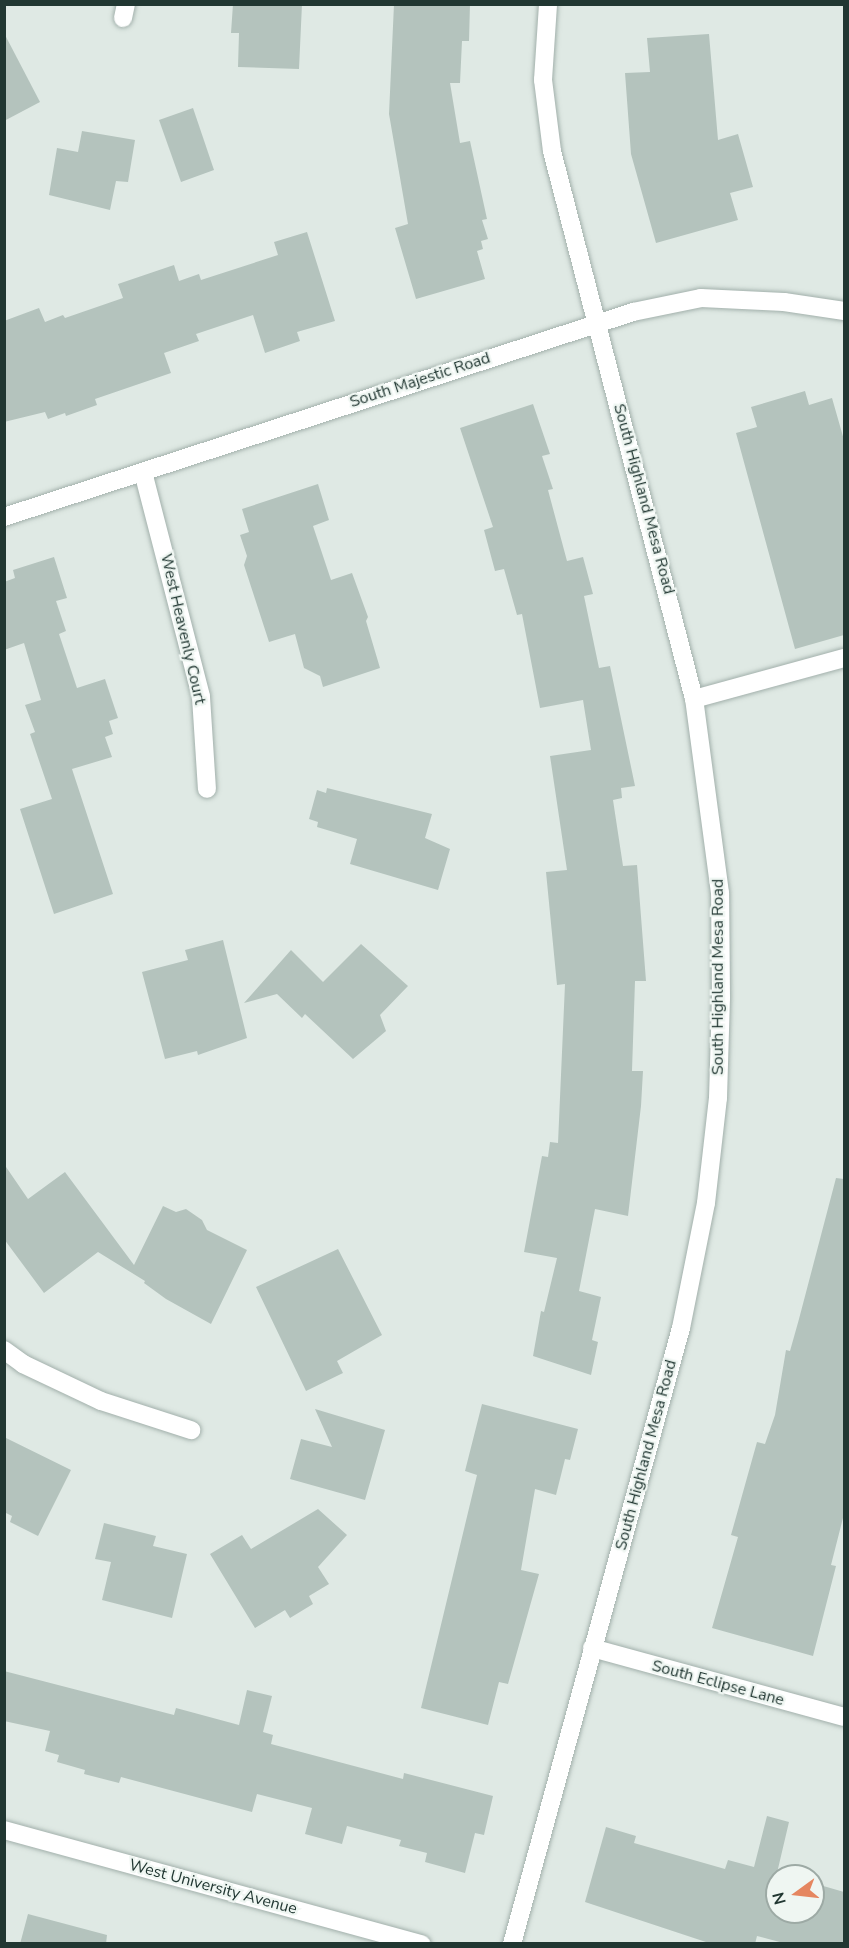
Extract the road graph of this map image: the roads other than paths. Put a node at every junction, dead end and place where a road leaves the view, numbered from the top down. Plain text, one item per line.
1 (548, 4) edge
2 (844, 311) edge
3 (597, 322) junction
4 (143, 472) junction
5 (4, 517) edge
6 (844, 658) edge
7 (694, 699) junction
8 (207, 789) dead end
9 (4, 1350) edge
10 (191, 1430) dead end
11 (592, 1648) junction
12 (844, 1717) edge
13 (4, 1830) edge
14 (422, 1944) edge
15 (512, 1944) edge

1 - 3 street, South Highland Mesa Road
2 - 3 street, South Majestic Road
3 - 4 street, South Majestic Road
3 - 7 street, South Highland Mesa Road
4 - 5 street, South Majestic Road
4 - 8 street, West Heavenly Court
6 - 7 street
7 - 11 street, South Highland Mesa Road
9 - 10 street
11 - 12 street, South Eclipse Lane
11 - 15 street, South Highland Mesa Road
13 - 14 street, West University Avenue

